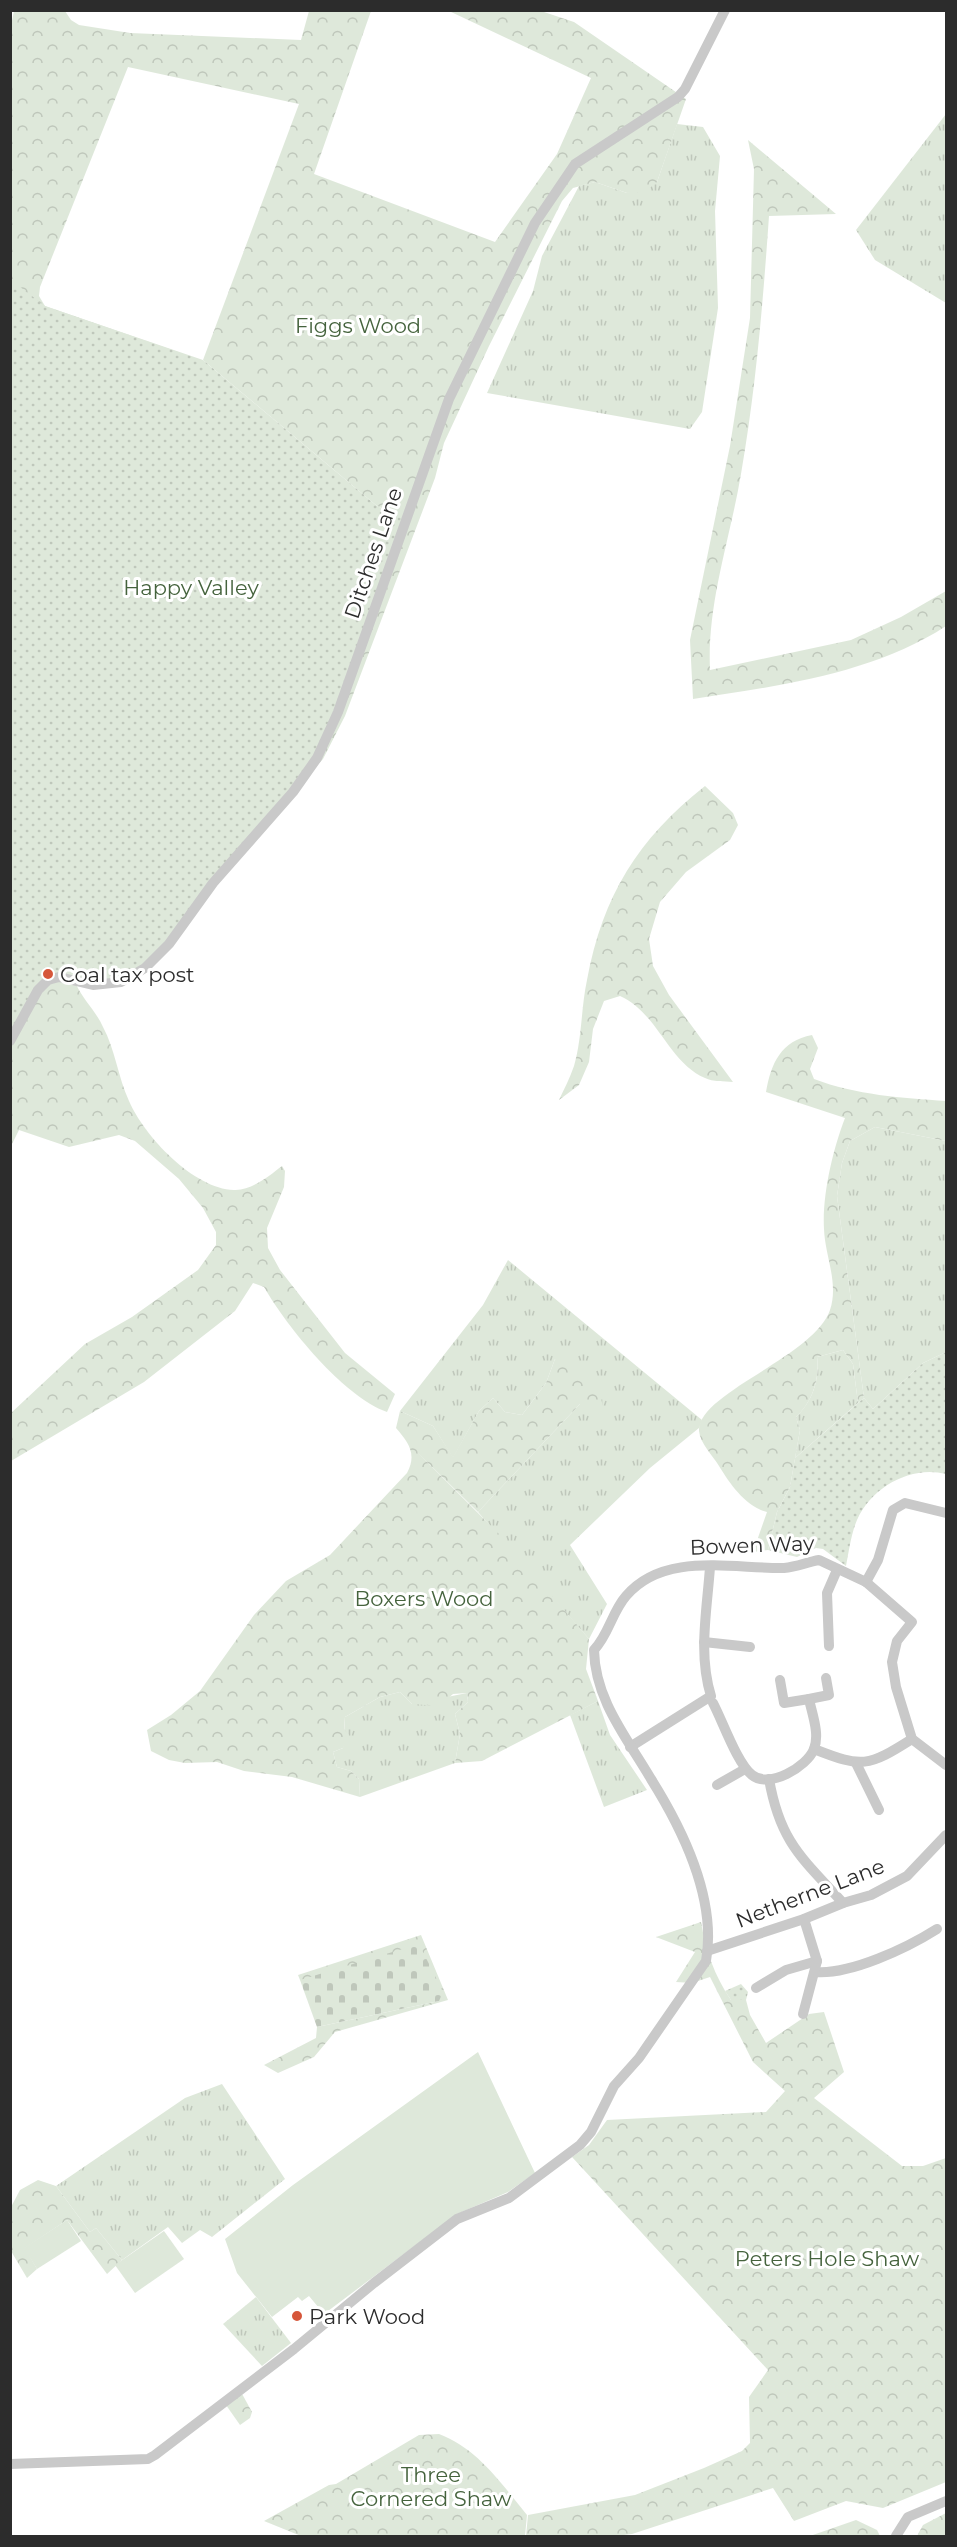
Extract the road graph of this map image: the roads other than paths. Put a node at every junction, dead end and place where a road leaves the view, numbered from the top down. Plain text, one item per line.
1 (725, 10) edge
2 (10, 1041) edge
3 (946, 1513) edge
4 (710, 1567) junction
5 (837, 1570) junction
6 (866, 1582) junction
7 (704, 1642) junction
8 (829, 1646) dead end
9 (750, 1647) dead end
10 (826, 1678) dead end
11 (780, 1680) dead end
12 (809, 1699) junction
13 (713, 1703) dead end
14 (912, 1739) junction
15 (630, 1747) junction
16 (814, 1749) junction
17 (856, 1763) junction
18 (946, 1765) edge
19 (745, 1769) junction
20 (770, 1779) junction
21 (717, 1785) dead end
22 (879, 1810) dead end
23 (946, 1835) edge
24 (843, 1903) junction
25 (804, 1919) junction
26 (937, 1929) dead end
27 (707, 1951) junction
28 (816, 1967) junction
29 (756, 1988) dead end
30 (803, 2014) dead end
31 (10, 2464) edge
32 (946, 2501) edge
33 (896, 2536) edge

1 - 2 street, Ditches Lane
3 - 6 street
4 - 5 street, Bowen Way
4 - 7 street
4 - 15 street, Bowen Way
5 - 6 street, Bowen Way
5 - 8 street
6 - 14 street, Bowen Way
7 - 9 street
7 - 15 street
10 - 12 street
11 - 12 street
12 - 16 street
13 - 19 street
14 - 17 street
14 - 18 street
15 - 27 street, Bowen Way
16 - 17 street
16 - 20 street
17 - 22 street
19 - 20 street
19 - 21 street
20 - 24 street
23 - 24 street, Netherne Lane
24 - 25 street, Netherne Lane
25 - 27 street, Netherne Lane
25 - 28 street
26 - 28 street
27 - 31 street
28 - 29 street
28 - 30 street
32 - 33 street

